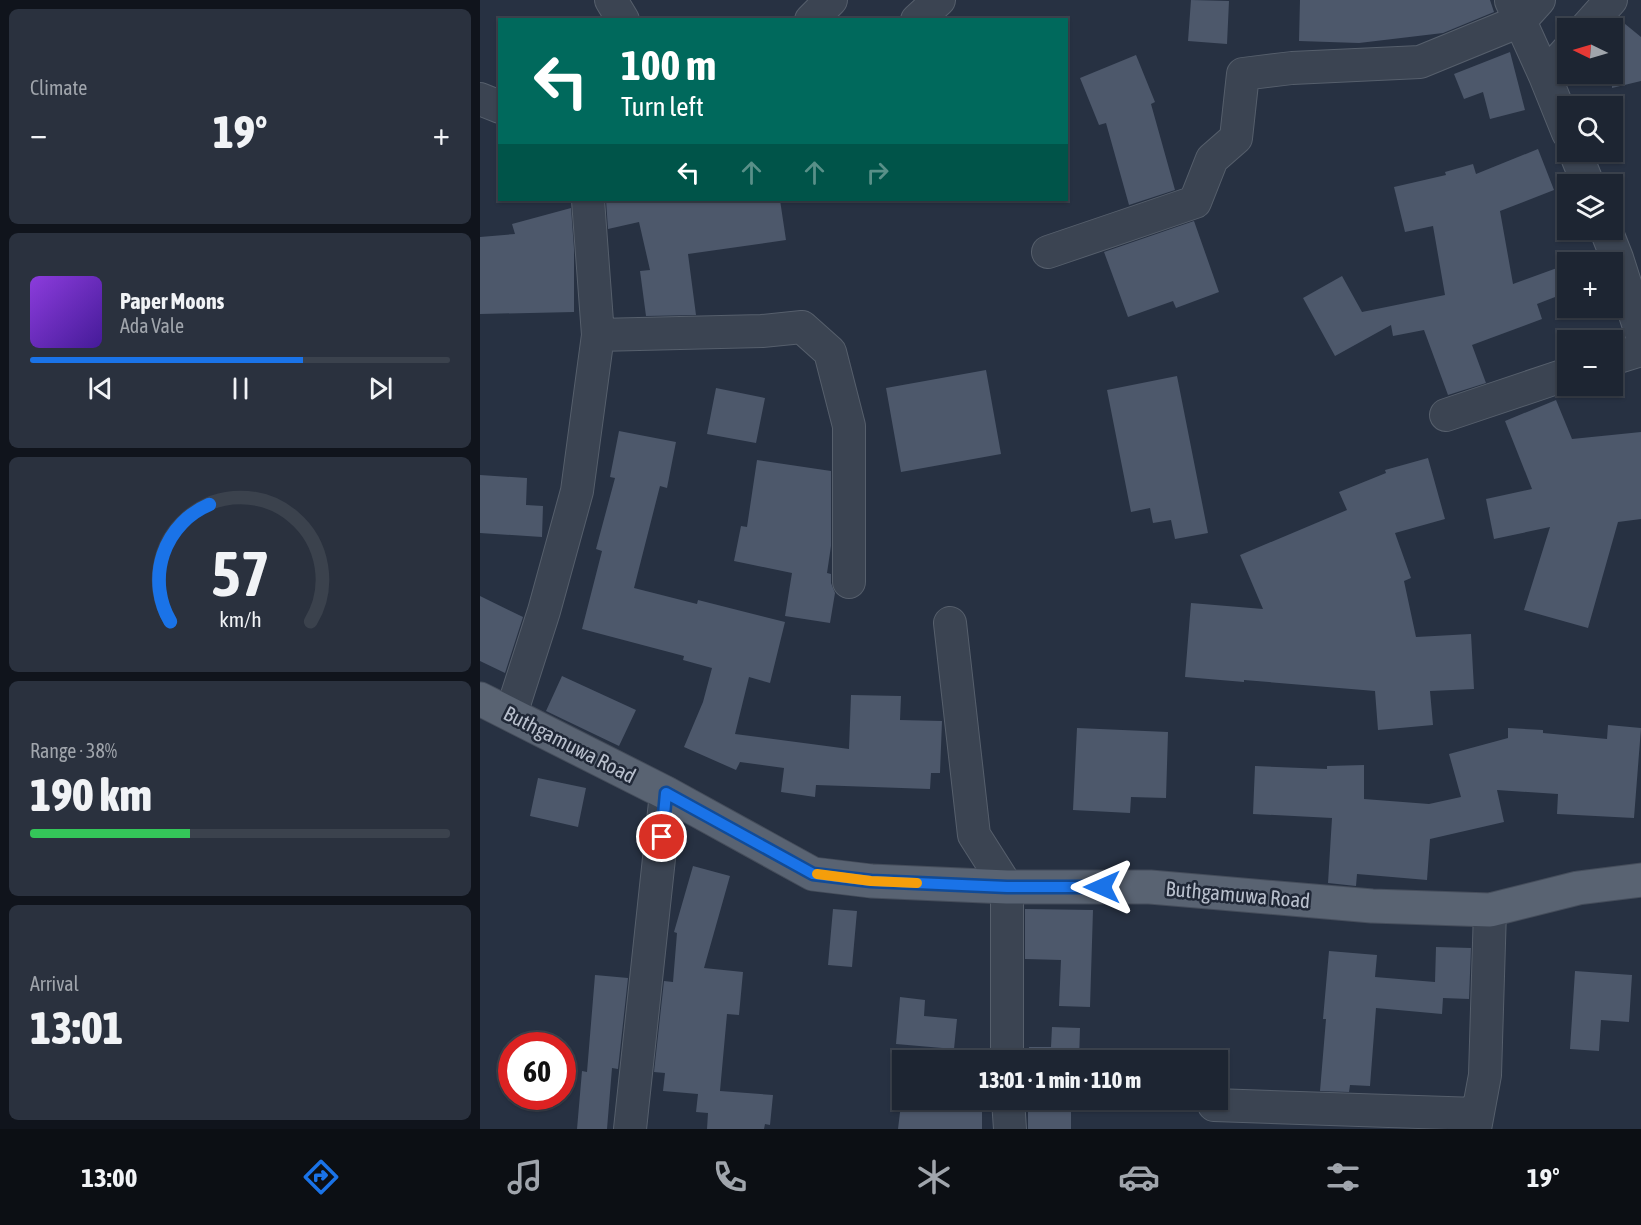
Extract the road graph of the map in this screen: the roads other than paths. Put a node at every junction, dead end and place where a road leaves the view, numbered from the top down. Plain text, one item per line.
1 (611, 0) edge
2 (797, 0) edge
3 (831, 0) edge
4 (939, 0) edge
5 (1611, 0) edge
6 (1523, 7) edge
7 (622, 18) edge
8 (810, 18) edge
9 (813, 18) edge
10 (919, 18) edge
11 (1595, 18) edge
12 (1557, 62) edge
13 (1545, 76) junction
14 (480, 99) edge
15 (498, 106) edge
16 (1557, 106) edge
17 (588, 201) edge
18 (1610, 240) edge
19 (1048, 252) dead end
20 (1641, 333) edge
21 (598, 335) junction
22 (1641, 350) edge
23 (1623, 356) edge
24 (1557, 378) edge
25 (1446, 415) dead end
26 (849, 582) dead end
27 (950, 623) dead end
28 (480, 699) edge
29 (511, 714) junction
30 (666, 793) junction
31 (1641, 880) edge
32 (1007, 887) junction
33 (1490, 910) junction
34 (1007, 1050) edge
35 (1228, 1106) edge
36 (1009, 1110) edge
37 (1476, 1122) edge
38 (630, 1129) edge
39 (1010, 1129) edge

1 - 7 street
2 - 8 street
3 - 9 street
4 - 10 street
5 - 11 street
6 - 13 street
6 - 19 street
12 - 13 street
13 - 16 street
14 - 15 street
17 - 21 street
18 - 20 street
21 - 26 street
21 - 29 street
22 - 23 street
24 - 25 street
27 - 32 street
28 - 29 main road, Buthgamuwa Road
29 - 30 main road, Buthgamuwa Road
30 - 32 main road, Buthgamuwa Road
30 - 38 street
31 - 33 main road, Buthgamuwa Road
32 - 33 main road, Buthgamuwa Road
32 - 34 street
33 - 37 street
35 - 37 street
36 - 39 street

